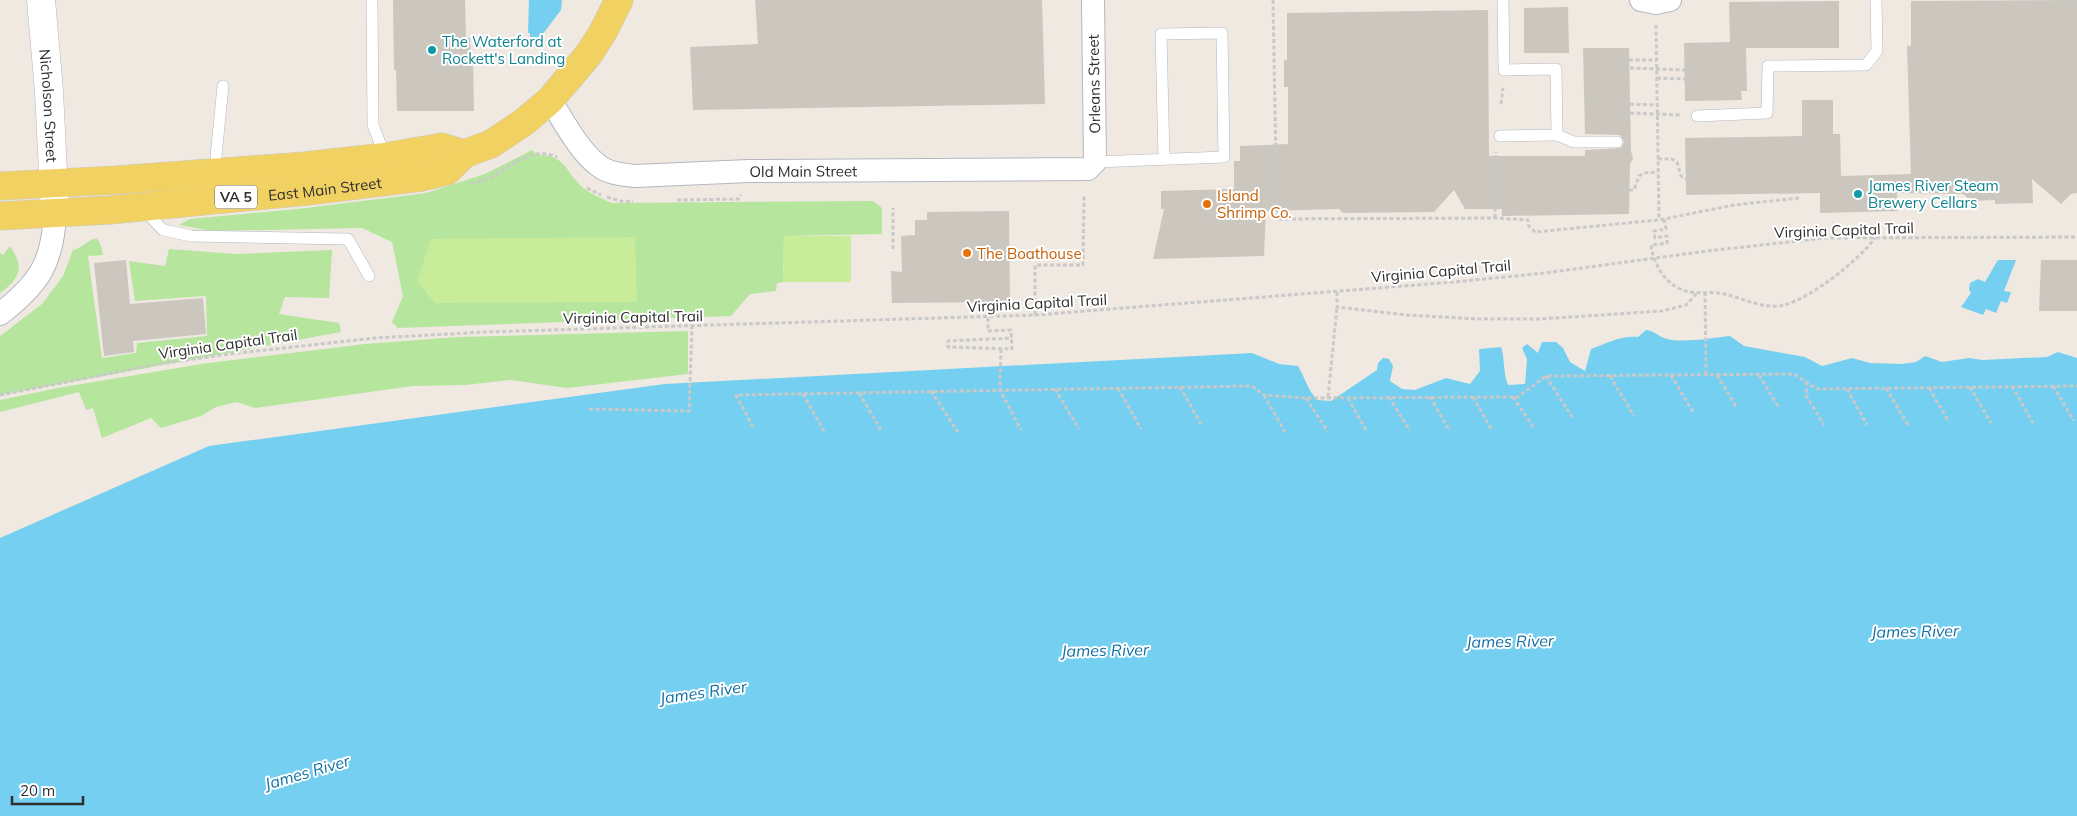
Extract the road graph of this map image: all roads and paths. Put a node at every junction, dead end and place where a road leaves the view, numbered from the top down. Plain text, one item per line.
1 (41, 0) edge
2 (372, 0) edge
3 (619, 0) edge
4 (1093, 0) edge
5 (1273, 0) edge
6 (1503, 0) edge
7 (1641, 0) edge
8 (1670, 0) edge
9 (1876, 0) edge
10 (1656, 24) dead end
11 (1630, 60) dead end
12 (1656, 60) junction
13 (1630, 68) dead end
14 (1656, 70) junction
15 (1685, 70) dead end
16 (1657, 78) junction
17 (1685, 79) dead end
18 (1503, 84) dead end
19 (224, 86) dead end
20 (550, 100) junction
21 (1501, 104) dead end
22 (1630, 104) dead end
23 (1657, 105) junction
24 (1630, 114) dead end
25 (1657, 114) junction
26 (1697, 116) joint
27 (1557, 136) junction
28 (1498, 141) joint
29 (1617, 142) dead end
30 (464, 154) junction
31 (386, 157) junction
32 (1164, 158) junction
33 (1658, 159) junction
34 (1093, 164) junction
35 (1658, 172) junction
36 (217, 173) junction
37 (1686, 179) dead end
38 (55, 184) junction
39 (0, 186) edge
40 (1629, 190) dead end
41 (1084, 196) dead end
42 (1799, 198) dead end
43 (142, 206) junction
44 (894, 208) dead end
45 (56, 213) junction
46 (0, 216) edge
47 (1495, 218) junction
48 (1664, 219) junction
49 (1659, 220) junction
50 (1875, 238) junction
51 (2077, 238) edge
52 (893, 249) dead end
53 (1653, 258) junction
54 (369, 276) dead end
55 (1337, 292) junction
56 (1698, 292) junction
57 (1705, 292) junction
58 (1337, 307) junction
59 (0, 314) edge
60 (1035, 315) junction
61 (988, 318) junction
62 (692, 326) junction
63 (1012, 338) junction
64 (1001, 349) junction
65 (1759, 374) junction
66 (1609, 375) junction
67 (1671, 375) junction
68 (1706, 375) junction
69 (1717, 375) junction
70 (1546, 376) junction
71 (1806, 382) junction
72 (2012, 386) junction
73 (2054, 386) junction
74 (2077, 386) edge
75 (1180, 387) junction
76 (1970, 387) junction
77 (1118, 388) junction
78 (1886, 388) junction
79 (1928, 388) junction
80 (1055, 389) junction
81 (1847, 389) junction
82 (1000, 390) junction
83 (932, 392) junction
84 (859, 393) junction
85 (0, 394) edge
86 (803, 394) junction
87 (1264, 395) junction
88 (1348, 397) junction
89 (1388, 397) junction
90 (1430, 397) junction
91 (1473, 397) junction
92 (1513, 397) junction
93 (1306, 398) junction
94 (1328, 398) junction
95 (1737, 408) dead end
96 (1779, 408) dead end
97 (589, 409) dead end
98 (1694, 414) dead end
99 (1634, 416) dead end
100 (1572, 417) dead end
101 (2074, 421) dead end
102 (1949, 422) dead end
103 (1991, 423) dead end
104 (2033, 423) dead end
105 (1824, 425) dead end
106 (1908, 425) dead end
107 (1202, 426) dead end
108 (1867, 426) dead end
109 (753, 427) dead end
110 (1534, 428) dead end
111 (1141, 429) dead end
112 (1021, 430) dead end
113 (1079, 430) dead end
114 (1492, 430) dead end
115 (1410, 431) dead end
116 (1450, 431) dead end
117 (882, 432) dead end
118 (958, 432) dead end
119 (1285, 432) dead end
120 (1328, 432) dead end
121 (1367, 432) dead end
122 (825, 433) dead end

1 - 38 main road, Nicholson Street
2 - 31 lane
3 - 20 main road, East Main Street / VA 5
4 - 34 street, Orleans Street
5 - 47 path
6 - 27 lane
7 - 8 street
9 - 26 lane
10 - 12 path
11 - 12 path
12 - 14 path
13 - 14 path
14 - 15 path
14 - 16 path
16 - 17 path
16 - 23 path
18 - 21 path
19 - 36 lane
20 - 30 main road, East Main Street / VA 5
20 - 34 street, Old Main Street
22 - 23 path
23 - 25 path
24 - 25 path
25 - 26 path
25 - 33 path
27 - 28 lane
27 - 29 lane
28 - 47 path
30 - 31 main road, East Main Street / VA 5
30 - 43 main road, East Main Street / VA 5
31 - 36 main road, East Main Street / VA 5
32 - 32 lane
32 - 34 lane
33 - 35 path
33 - 37 path
35 - 40 path
35 - 49 path
36 - 38 main road, East Main Street / VA 5
38 - 39 main road, East Main Street / VA 5
38 - 45 main road, Nicholson Street
41 - 60 path
42 - 48 path
43 - 45 main road, East Main Street / VA 5
43 - 54 lane
44 - 52 path
45 - 46 main road, East Main Street / VA 5
45 - 59 street
47 - 49 path
48 - 49 path
48 - 53 path
50 - 51 path, Virginia Capital Trail
50 - 53 path, Virginia Capital Trail
50 - 57 path
53 - 55 path, Virginia Capital Trail
53 - 56 path
55 - 58 path
55 - 60 path, Virginia Capital Trail
56 - 57 path
56 - 58 path
57 - 68 path
58 - 94 path
60 - 61 path, Virginia Capital Trail
61 - 62 path, Virginia Capital Trail
61 - 63 path
62 - 85 path, Virginia Capital Trail
62 - 97 path
63 - 64 path
63 - 64 path
64 - 82 path
65 - 69 path
65 - 71 path
65 - 96 path
66 - 67 path
66 - 70 path
66 - 99 path
67 - 68 path
67 - 98 path
68 - 69 path
69 - 95 path
70 - 92 path
70 - 100 path
71 - 81 path
71 - 105 path
72 - 73 path
72 - 76 path
72 - 104 path
73 - 74 path
73 - 101 path
75 - 77 path
75 - 87 path
75 - 107 path
76 - 79 path
76 - 103 path
77 - 80 path
77 - 111 path
78 - 79 path
78 - 81 path
78 - 106 path
79 - 102 path
80 - 82 path
80 - 113 path
81 - 108 path
82 - 83 path
82 - 112 path
83 - 84 path
83 - 118 path
84 - 86 path
84 - 117 path
86 - 109 path
86 - 122 path
87 - 93 path
87 - 119 path
88 - 89 path
88 - 94 path
88 - 121 path
89 - 90 path
89 - 115 path
90 - 91 path
90 - 116 path
91 - 92 path
91 - 114 path
92 - 110 path
93 - 94 path
93 - 120 path

